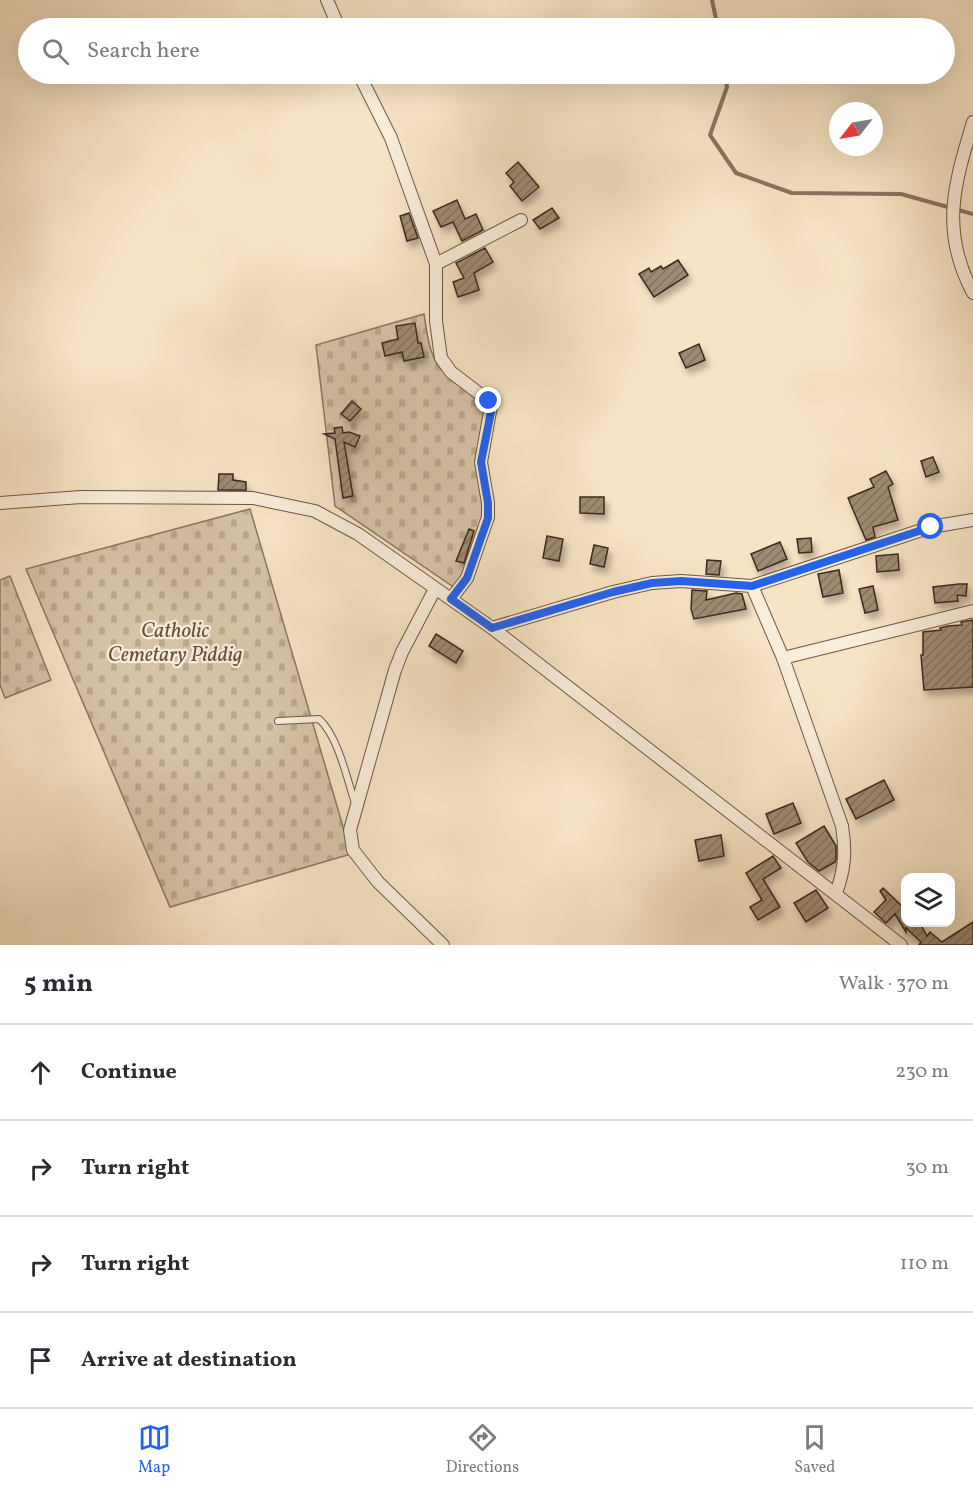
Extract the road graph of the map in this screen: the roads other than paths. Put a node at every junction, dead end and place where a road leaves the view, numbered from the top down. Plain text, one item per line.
1 (327, 0) edge
2 (335, 18) edge
3 (364, 84) edge
4 (973, 122) edge
5 (520, 220) dead end
6 (436, 264) junction
7 (973, 293) edge
8 (0, 503) edge
9 (973, 520) edge
10 (752, 586) junction
11 (435, 589) junction
12 (451, 599) junction
13 (973, 611) edge
14 (492, 628) junction
15 (783, 658) junction
16 (278, 721) dead end
17 (356, 807) junction
18 (837, 894) junction
19 (443, 945) edge
20 (901, 945) edge

1 - 2 street
3 - 6 street
4 - 7 street
5 - 6 street
6 - 12 street
8 - 11 street
9 - 10 street
10 - 14 street
10 - 15 street
11 - 12 street
11 - 17 street
12 - 14 street
13 - 15 street
14 - 18 street
15 - 18 street
16 - 17 lane
17 - 19 street
18 - 20 street

